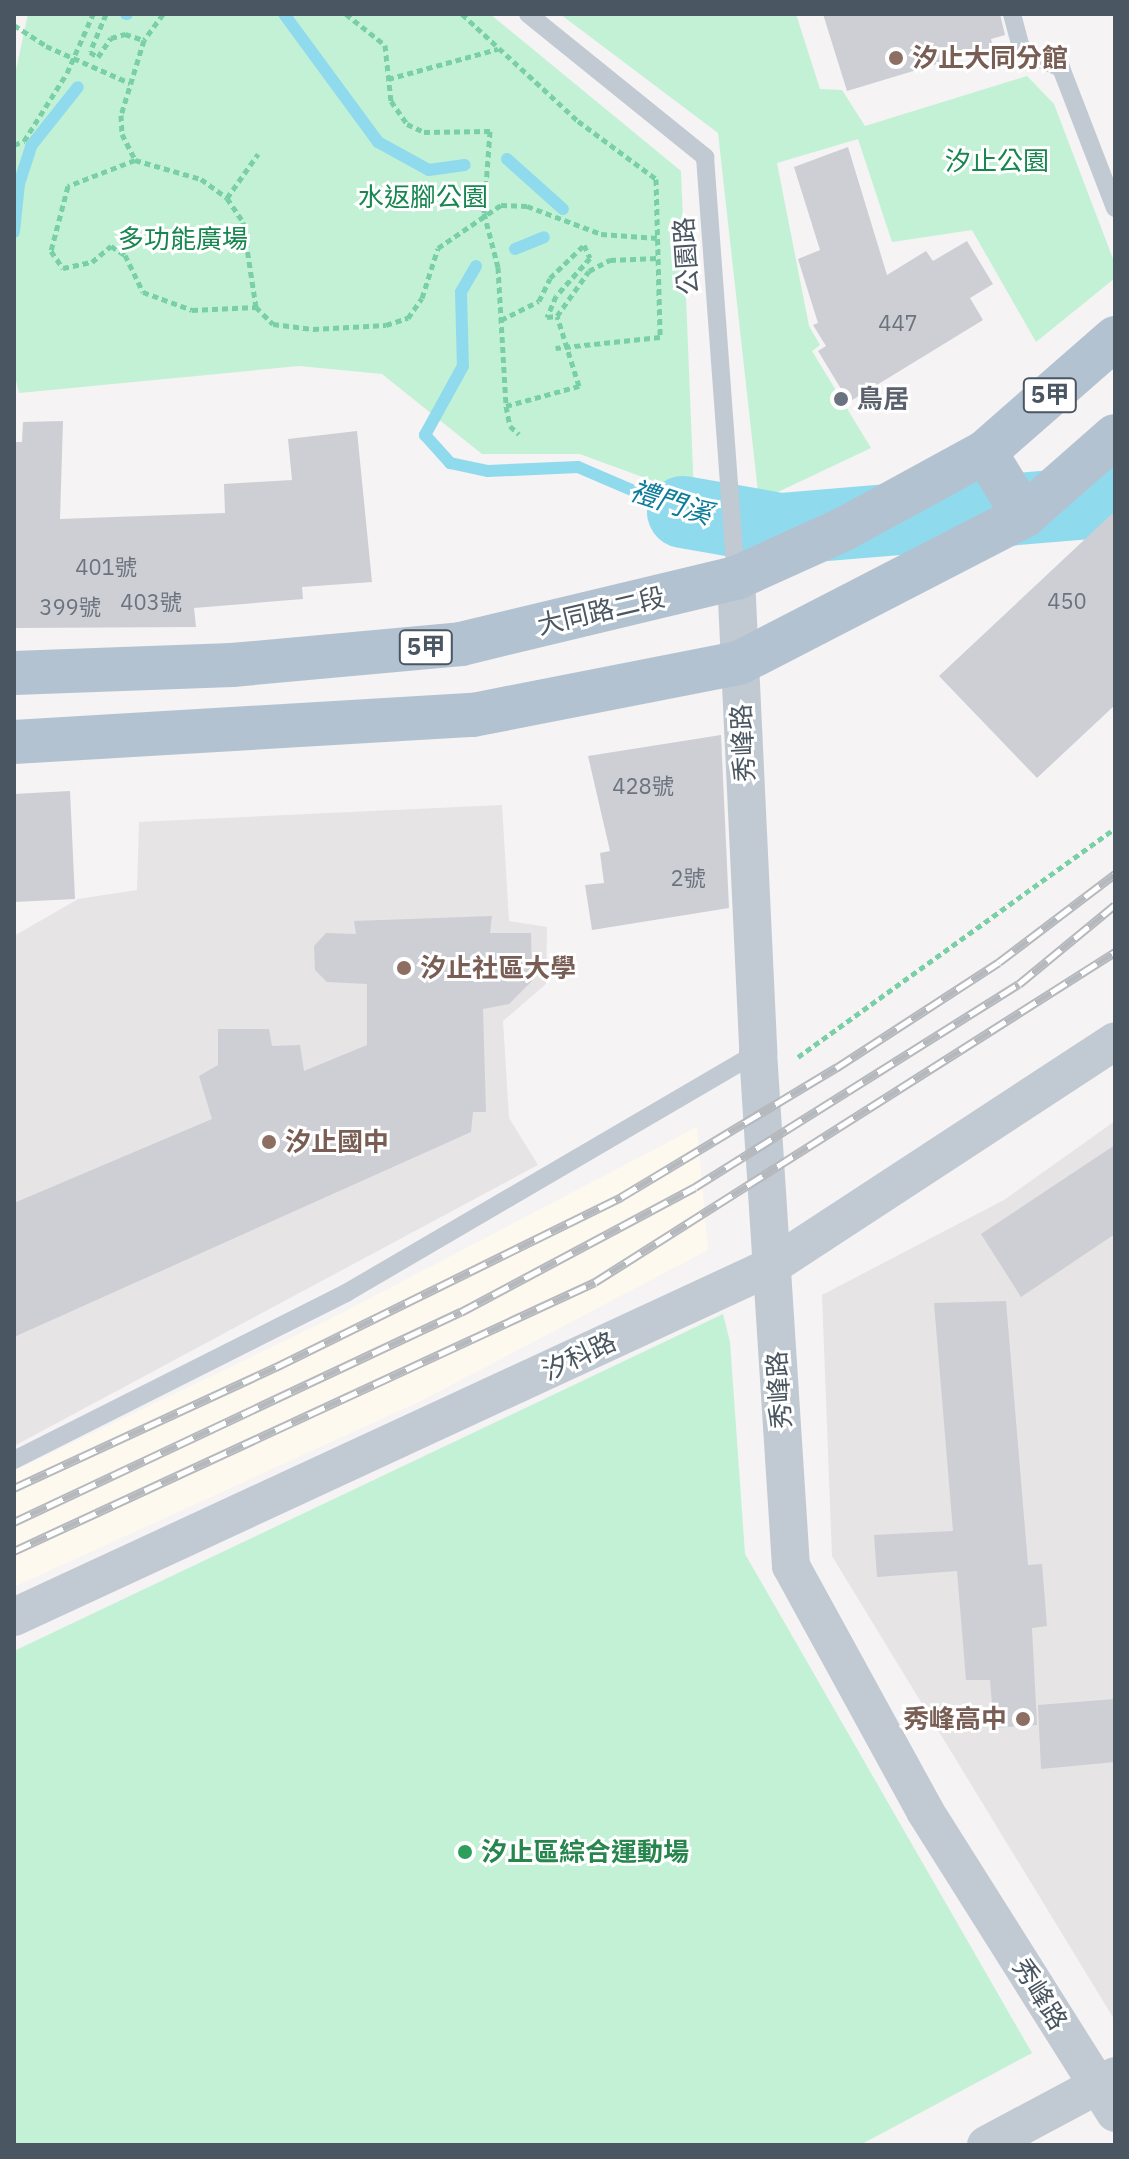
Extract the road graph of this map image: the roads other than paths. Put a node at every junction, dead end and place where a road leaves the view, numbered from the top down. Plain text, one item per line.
1 (528, 14) edge
2 (1012, 14) edge
3 (1115, 208) edge
4 (1115, 338) edge
5 (1108, 442) edge
6 (985, 452) junction
7 (1024, 516) junction
8 (735, 564) junction
9 (739, 663) junction
10 (110, 670) junction
11 (14, 673) edge
12 (113, 738) junction
13 (14, 742) edge
14 (1115, 1041) edge
15 (759, 1068) junction
16 (770, 1267) junction
17 (14, 1460) edge
18 (14, 1617) edge
19 (1109, 2092) edge
20 (986, 2145) edge

1 - 8 lane, 公園路
2 - 3 lane
4 - 6 main road, 大同路二段 / 5甲
5 - 7 main road
6 - 7 main road
6 - 8 main road, 大同路二段 / 5甲
7 - 9 main road
8 - 9 street, 秀峰路
8 - 10 main road, 大同路二段 / 5甲
9 - 12 main road
9 - 15 street, 秀峰路
10 - 11 main road, 大同路二段 / 5甲
10 - 12 main road
12 - 13 main road
14 - 16 street, 汐科路
15 - 16 street, 秀峰路
15 - 17 lane
16 - 18 street, 汐科路
16 - 19 street, 秀峰路
19 - 20 street

